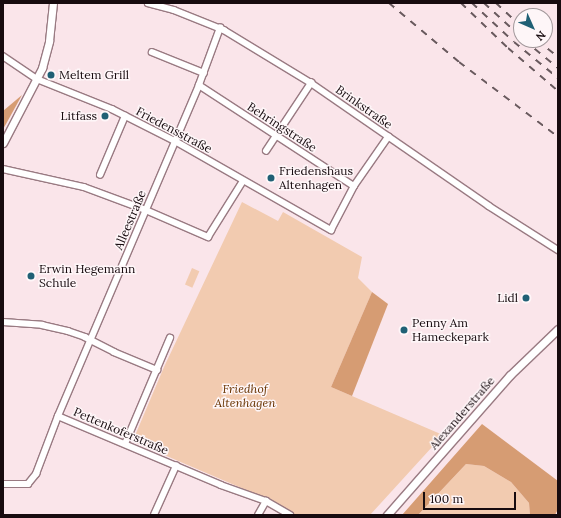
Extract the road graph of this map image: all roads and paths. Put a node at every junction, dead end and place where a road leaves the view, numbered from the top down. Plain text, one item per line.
1 (53, 3) edge
2 (148, 3) edge
3 (220, 28) junction
4 (152, 52) dead end
5 (3, 56) edge
6 (204, 73) junction
7 (37, 79) junction
8 (311, 83) junction
9 (199, 86) junction
10 (125, 116) junction
11 (275, 135) junction
12 (388, 137) junction
13 (175, 142) junction
14 (3, 143) edge
15 (266, 151) dead end
16 (3, 169) edge
17 (100, 175) dead end
18 (243, 181) junction
19 (354, 186) junction
20 (146, 210) junction
21 (558, 250) edge
22 (3, 322) edge
23 (558, 328) edge
24 (170, 338) dead end
25 (92, 341) junction
26 (157, 370) junction
27 (58, 416) junction
28 (125, 444) junction
29 (176, 466) junction
30 (3, 484) edge
31 (266, 501) junction
32 (154, 515) edge
33 (258, 515) edge
34 (290, 515) edge
35 (387, 515) edge

1 - 7 main road
2 - 3 street, Brinkstraße
3 - 6 street, Alleestraße
3 - 8 street, Brinkstraße
4 - 6 street
5 - 7 street, Friedensstraße
6 - 9 street, Alleestraße
7 - 10 street, Friedensstraße
7 - 14 main road
8 - 11 street
8 - 12 street, Brinkstraße
9 - 11 street, Behringstraße
9 - 13 street, Alleestraße
10 - 13 street, Friedensstraße
10 - 17 street
11 - 15 street
11 - 19 street, Behringstraße
12 - 19 street
12 - 21 street, Brinkstraße
13 - 18 street, Friedensstraße
13 - 20 street, Alleestraße
16 - 20 street
18 - 19 street, Friedensstraße
18 - 20 street
20 - 25 street, Alleestraße
22 - 25 street
23 - 35 main road, Alexanderstraße
24 - 26 street
25 - 26 street
25 - 27 street, Alleestraße
26 - 28 street
27 - 28 street, Pettenkoferstraße
27 - 30 street, Alleestraße
28 - 29 street, Pettenkoferstraße
29 - 31 street, Pettenkoferstraße
29 - 32 street, Pettenkoferstraße
31 - 33 street
31 - 34 street, Pettenkoferstraße

